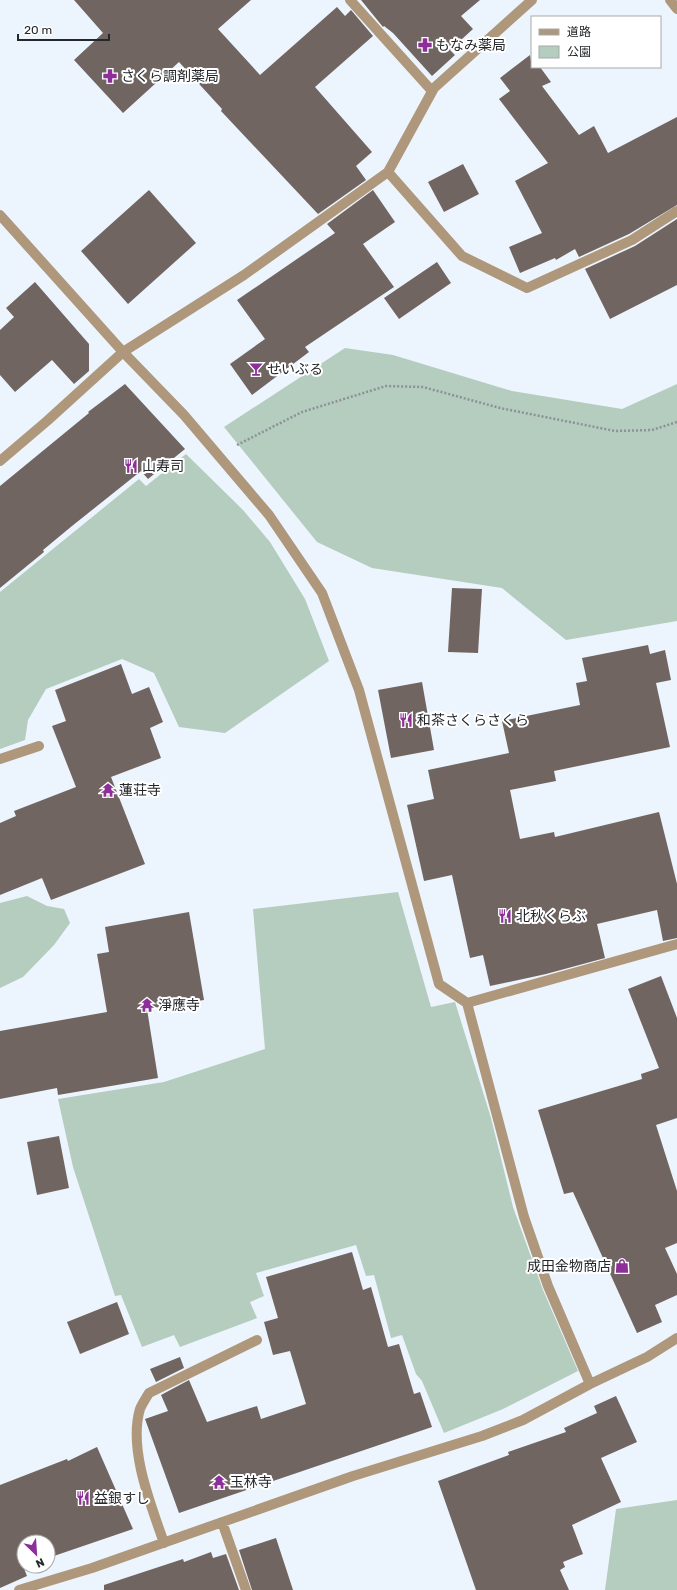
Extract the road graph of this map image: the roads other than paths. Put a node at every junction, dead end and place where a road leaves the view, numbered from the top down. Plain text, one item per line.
1 (350, 0) edge
2 (532, 0) edge
3 (670, 0) edge
4 (677, 9) edge
5 (432, 90) junction
6 (388, 172) junction
7 (677, 210) edge
8 (0, 215) edge
9 (123, 352) junction
10 (0, 461) edge
11 (39, 746) dead end
12 (0, 759) edge
13 (677, 944) edge
14 (467, 1003) junction
15 (677, 1338) edge
16 (257, 1340) dead end
17 (590, 1384) junction
18 (222, 1522) junction
19 (164, 1543) junction
20 (19, 1590) edge
21 (246, 1590) edge

1 - 5 street
2 - 5 street
3 - 4 street
5 - 6 street
6 - 7 street
6 - 9 street
8 - 9 street
9 - 10 street
9 - 14 street
11 - 12 street
13 - 14 street
14 - 17 street
15 - 17 street
16 - 19 street
17 - 18 street
18 - 19 street
18 - 21 street
19 - 20 street

